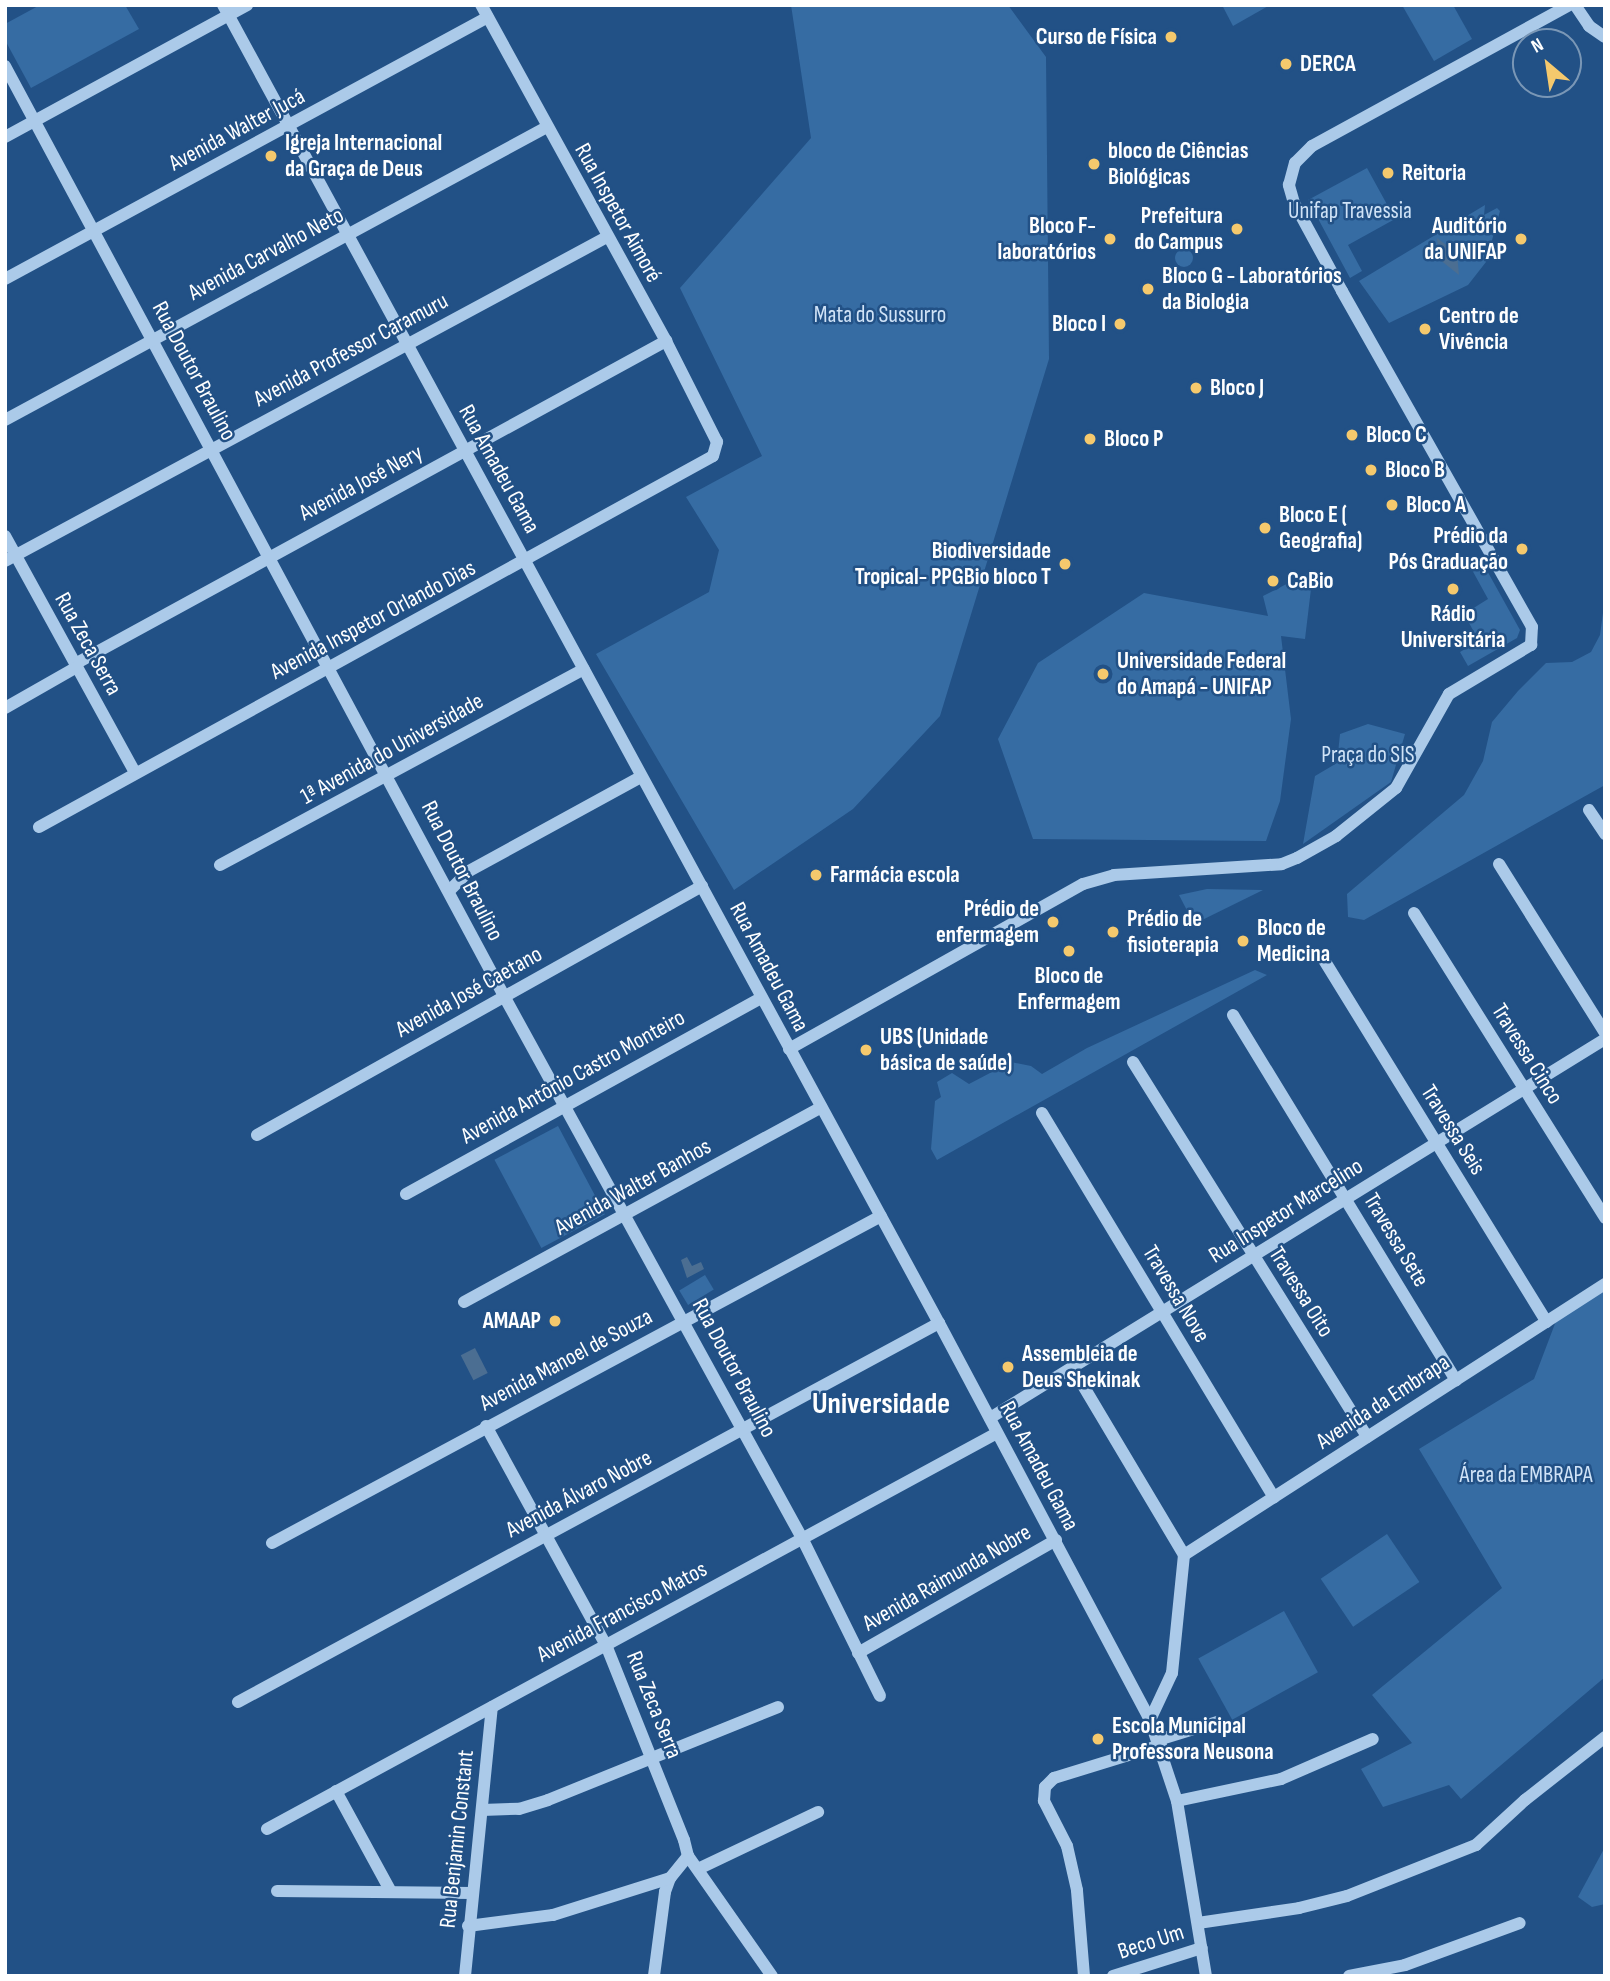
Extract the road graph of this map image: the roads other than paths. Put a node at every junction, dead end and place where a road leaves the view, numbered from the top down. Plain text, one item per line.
1 (247, 5) edge
2 (1572, 5) edge
3 (226, 10) edge
4 (484, 11) edge
5 (1605, 37) edge
6 (5, 66) edge
7 (34, 121) junction
8 (289, 126) junction
9 (547, 127) junction
10 (5, 137) edge
11 (95, 228) junction
12 (348, 234) junction
13 (607, 237) junction
14 (5, 279) edge
15 (152, 339) junction
16 (666, 341) junction
17 (406, 344) junction
18 (5, 420) edge
19 (717, 442) joint
20 (211, 449) junction
21 (466, 452) junction
22 (5, 537) edge
23 (269, 555) junction
24 (10, 558) edge
25 (526, 562) junction
26 (76, 666) junction
27 (331, 668) junction
28 (584, 668) junction
29 (5, 708) edge
30 (134, 771) junction
31 (389, 775) junction
32 (642, 777) junction
33 (1589, 810) dead end
34 (39, 827) dead end
35 (1605, 834) edge
36 (1499, 864) dead end
37 (220, 865) dead end
38 (702, 886) junction
39 (449, 891) junction
40 (1414, 913) dead end
41 (1324, 960) dead end
42 (504, 996) junction
43 (761, 998) junction
44 (1233, 1015) dead end
45 (1605, 1033) edge
46 (1605, 1039) edge
47 (789, 1049) junction
48 (1133, 1062) dead end
49 (1524, 1089) junction
50 (566, 1105) junction
51 (821, 1107) junction
52 (1042, 1113) dead end
53 (257, 1135) dead end
54 (1436, 1143) junction
55 (406, 1194) dead end
56 (1346, 1199) junction
57 (627, 1215) junction
58 (881, 1216) junction
59 (1605, 1218) edge
60 (1254, 1255) junction
61 (1605, 1283) edge
62 (464, 1303) dead end
63 (1162, 1312) junction
64 (685, 1321) junction
65 (1546, 1322) junction
66 (940, 1323) junction
67 (1072, 1367) junction
68 (1457, 1380) junction
69 (990, 1418) junction
70 (486, 1426) junction
71 (743, 1429) junction
72 (997, 1433) junction
73 (1367, 1437) junction
74 (1274, 1497) junction
75 (546, 1536) junction
76 (802, 1538) junction
77 (1056, 1540) junction
78 (272, 1543) dead end
79 (1184, 1555) junction
80 (606, 1645) junction
81 (858, 1653) junction
82 (880, 1696) dead end
83 (238, 1702) dead end
84 (492, 1707) junction
85 (778, 1707) dead end
86 (1150, 1720) junction
87 (1217, 1722) dead end
88 (1605, 1737) edge
89 (1373, 1739) dead end
90 (1159, 1742) junction
91 (652, 1756) junction
92 (336, 1791) junction
93 (1177, 1801) junction
94 (482, 1810) junction
95 (818, 1812) dead end
96 (267, 1829) dead end
97 (688, 1856) junction
98 (698, 1869) junction
99 (670, 1878) junction
100 (277, 1891) dead end
101 (391, 1892) junction
102 (472, 1893) junction
103 (1198, 1923) junction
104 (1520, 1923) dead end
105 (468, 1927) junction
106 (1202, 1948) junction
107 (465, 1976) edge
108 (654, 1976) edge
109 (772, 1976) edge
110 (1084, 1976) edge
111 (1113, 1976) edge
112 (1206, 1976) edge
113 (1349, 1976) edge

1 - 3 street
2 - 5 street
2 - 47 street
3 - 7 street
3 - 8 street, Rua Amadeu Gama
4 - 8 street, Avenida Walter Jucá
4 - 9 street, Rua Inspetor Aimoré
6 - 7 street, Rua Doutor Braulino
7 - 10 street
7 - 11 street, Rua Doutor Braulino
8 - 11 street, Avenida Walter Jucá
8 - 12 street, Rua Amadeu Gama
9 - 12 street, Avenida Carvalho Neto
9 - 13 street, Rua Inspetor Aimoré
11 - 14 street, Avenida Walter Jucá
11 - 15 street, Rua Doutor Braulino
12 - 15 street, Avenida Carvalho Neto
12 - 17 street, Rua Amadeu Gama
13 - 16 street, Rua Inspetor Aimoré
13 - 17 street, Avenida Professor Caramuru
15 - 18 street, Avenida Carvalho Neto
15 - 20 street, Rua Doutor Braulino
16 - 19 street, Rua Inspetor Aimoré
16 - 21 street, Avenida José Nery
17 - 20 street, Avenida Professor Caramuru
17 - 21 street, Rua Amadeu Gama
19 - 25 street, Avenida Inspetor Orlando Dias
20 - 23 street, Rua Doutor Braulino
20 - 24 street, Avenida Professor Caramuru
21 - 23 street, Avenida José Nery
21 - 25 street, Rua Amadeu Gama
22 - 24 street, Rua Zeca Serra
23 - 26 street, Avenida José Nery
23 - 27 street, Rua Doutor Braulino
24 - 26 street, Rua Zeca Serra
25 - 27 street, Avenida Inspetor Orlando Dias
25 - 28 street, Rua Amadeu Gama
26 - 29 street, Avenida José Nery
26 - 30 street, Rua Zeca Serra
27 - 30 street, Avenida Inspetor Orlando Dias
27 - 31 street, Rua Doutor Braulino
28 - 31 street, 1ª Avenida do Universidade
28 - 32 street, Rua Amadeu Gama
30 - 34 street, Avenida Inspetor Orlando Dias
31 - 37 street, 1ª Avenida do Universidade
31 - 39 street, Rua Doutor Braulino
32 - 38 street, Rua Amadeu Gama
32 - 39 street
33 - 35 street
36 - 45 street
38 - 42 street, Avenida José Caetano
38 - 43 street, Rua Amadeu Gama
39 - 42 street, Rua Doutor Braulino
40 - 49 street, Travessa Cinco
41 - 54 street, Travessa Seis
42 - 50 street, Rua Doutor Braulino
42 - 53 street, Avenida José Caetano
43 - 47 street, Rua Amadeu Gama
43 - 50 street, Avenida Antônio Castro Monteiro
44 - 56 street, Travessa Sete
46 - 49 street, Rua Inspetor Marcelino
47 - 51 street, Rua Amadeu Gama
48 - 60 street, Travessa Oito
49 - 54 street, Rua Inspetor Marcelino
49 - 59 street, Travessa Cinco
50 - 55 street, Avenida Antônio Castro Monteiro
50 - 57 street, Rua Doutor Braulino
51 - 57 street, Avenida Walter Banhos
51 - 58 street, Rua Amadeu Gama
52 - 63 street, Travessa Nove
54 - 56 street, Rua Inspetor Marcelino
54 - 65 street, Travessa Seis
56 - 60 street, Rua Inspetor Marcelino
56 - 68 street, Travessa Sete
57 - 62 street, Avenida Walter Banhos
57 - 64 street, Rua Doutor Braulino
58 - 64 street, Avenida Manoel de Souza
58 - 66 street, Rua Amadeu Gama
60 - 63 street, Rua Inspetor Marcelino
60 - 73 street, Travessa Oito
61 - 65 street, Avenida da Embrapa
63 - 67 street, Rua Inspetor Marcelino
63 - 74 street, Travessa Nove
64 - 70 street, Avenida Manoel de Souza
64 - 71 street, Rua Doutor Braulino
65 - 68 street, Avenida da Embrapa
66 - 69 street, Rua Amadeu Gama
66 - 71 street, Avenida Álvaro Nobre
67 - 69 street, Rua Inspetor Marcelino
67 - 79 street
68 - 73 street, Avenida da Embrapa
69 - 72 street, Rua Amadeu Gama
70 - 75 street, Rua Zeca Serra
70 - 78 street, Avenida Manoel de Souza
71 - 75 street, Avenida Álvaro Nobre
71 - 76 street, Rua Doutor Braulino
72 - 76 street, Avenida Francisco Matos
72 - 77 street, Rua Amadeu Gama
73 - 74 street, Avenida da Embrapa
74 - 79 street, Avenida da Embrapa
75 - 80 street, Rua Zeca Serra
75 - 83 street, Avenida Álvaro Nobre
76 - 80 street, Avenida Francisco Matos
76 - 81 street, Rua Doutor Braulino
77 - 81 street, Avenida Raimunda Nobre
77 - 86 street, Rua Amadeu Gama
79 - 86 street
80 - 84 street, Avenida Francisco Matos
80 - 91 street, Rua Zeca Serra
81 - 82 street, Rua Doutor Braulino
84 - 92 street, Avenida Francisco Matos
84 - 94 street, Rua Benjamin Constant
85 - 91 street
86 - 90 street, Rua Amadeu Gama
87 - 90 street
88 - 103 street
89 - 93 street
90 - 93 street, Rua Amadeu Gama
90 - 110 street
91 - 94 street
91 - 97 street, Rua Zeca Serra
92 - 96 street, Avenida Francisco Matos
92 - 101 street
93 - 103 street, Rua Amadeu Gama
94 - 102 street, Rua Benjamin Constant
95 - 98 street
97 - 98 street, Rua Zeca Serra
97 - 99 street
98 - 109 street, Rua Zeca Serra
99 - 105 street
99 - 108 street
100 - 101 street
101 - 102 street
102 - 105 street, Rua Benjamin Constant
103 - 106 street, Rua Amadeu Gama
104 - 113 street
105 - 107 street, Rua Benjamin Constant
106 - 111 street, Beco Um
106 - 112 street, Rua Amadeu Gama

